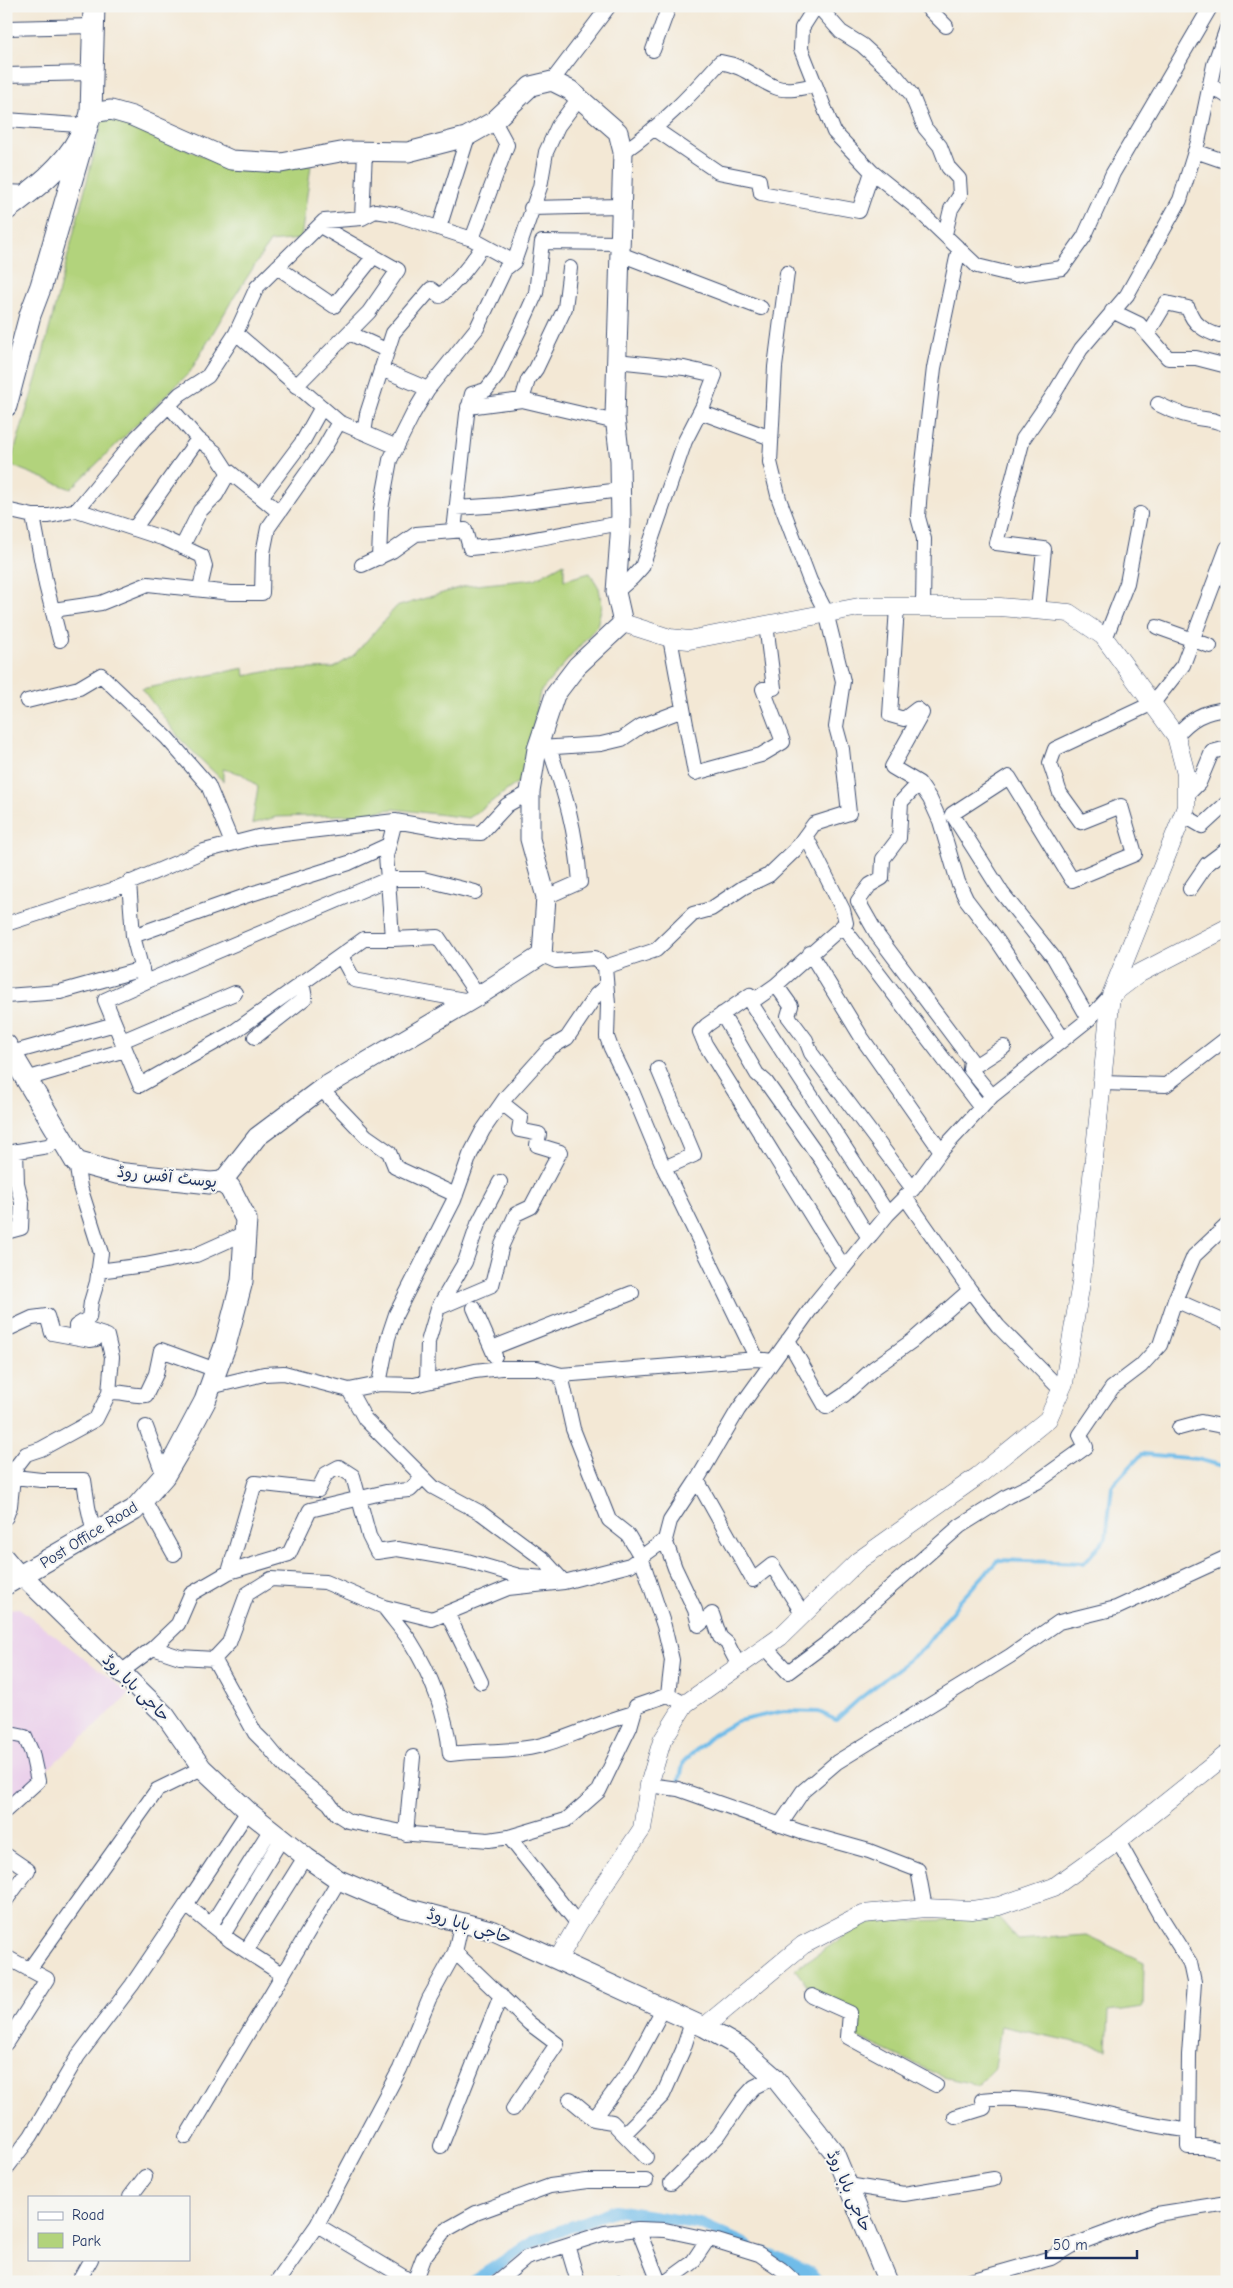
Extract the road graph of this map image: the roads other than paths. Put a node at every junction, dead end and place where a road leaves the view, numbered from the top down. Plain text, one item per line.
1 (609, 6) edge
2 (669, 6) edge
3 (817, 6) edge
4 (926, 6) edge
5 (1210, 6) edge
6 (94, 16) edge
7 (946, 26) dead end
8 (6, 28) edge
9 (1227, 28) edge
10 (653, 50) dead end
11 (92, 73) junction
12 (6, 74) edge
13 (552, 81) junction
14 (814, 85) junction
15 (1210, 85) junction
16 (1227, 96) edge
17 (579, 98) junction
18 (89, 116) junction
19 (6, 120) edge
20 (494, 121) junction
21 (655, 129) junction
22 (468, 136) junction
23 (1195, 151) junction
24 (365, 152) junction
25 (623, 152) junction
26 (1227, 162) edge
27 (872, 172) junction
28 (6, 192) edge
29 (31, 193) junction
30 (621, 206) junction
31 (531, 208) junction
32 (6, 210) edge
33 (362, 218) junction
34 (320, 226) junction
35 (439, 228) junction
36 (945, 234) junction
37 (478, 242) junction
38 (959, 248) junction
39 (620, 249) junction
40 (374, 256) junction
41 (514, 262) junction
42 (278, 267) junction
43 (570, 268) dead end
44 (787, 273) dead end
45 (761, 308) dead end
46 (1112, 311) junction
47 (1227, 332) edge
48 (236, 333) junction
49 (349, 333) junction
50 (1148, 333) junction
51 (386, 350) junction
52 (616, 361) junction
53 (1227, 366) edge
54 (381, 369) junction
55 (9, 383) edge
56 (296, 386) junction
57 (428, 389) junction
58 (522, 400) junction
59 (1158, 404) dead end
60 (6, 406) edge
61 (169, 406) junction
62 (322, 407) junction
63 (468, 407) junction
64 (700, 412) junction
65 (339, 422) junction
66 (616, 422) junction
67 (1227, 424) edge
68 (364, 433) junction
69 (198, 438) junction
70 (771, 438) junction
71 (396, 447) junction
72 (229, 472) junction
73 (620, 490) junction
74 (261, 497) junction
75 (456, 508) junction
76 (6, 510) edge
77 (77, 510) junction
78 (279, 512) junction
79 (1140, 514) dead end
80 (33, 516) junction
81 (621, 523) junction
82 (134, 529) junction
83 (454, 531) junction
84 (182, 546) junction
85 (1227, 548) edge
86 (379, 558) junction
87 (362, 565) dead end
88 (200, 588) junction
89 (616, 592) junction
90 (897, 607) junction
91 (924, 607) junction
92 (53, 610) junction
93 (1038, 610) junction
94 (826, 612) junction
95 (623, 623) junction
96 (766, 624) junction
97 (1157, 627) dead end
98 (670, 638) junction
99 (1106, 639) junction
100 (60, 640) dead end
101 (1192, 641) junction
102 (1210, 646) dead end
103 (27, 702) dead end
104 (1153, 703) junction
105 (1227, 709) edge
106 (683, 710) junction
107 (1176, 736) junction
108 (543, 748) junction
109 (1227, 748) edge
110 (919, 783) junction
111 (530, 792) junction
112 (1187, 795) junction
113 (1227, 803) edge
114 (1183, 815) junction
115 (395, 821) junction
116 (806, 836) junction
117 (232, 843) junction
118 (388, 845) junction
119 (1227, 850) edge
120 (388, 879) junction
121 (129, 882) junction
122 (1190, 889) dead end
123 (475, 892) dead end
124 (546, 897) junction
125 (6, 924) edge
126 (842, 926) junction
127 (1227, 928) edge
128 (133, 936) junction
129 (392, 939) junction
130 (810, 953) junction
131 (542, 955) junction
132 (341, 956) junction
133 (605, 968) junction
134 (144, 975) junction
135 (302, 982) junction
136 (776, 985) junction
137 (606, 986) junction
138 (235, 993) dead end
139 (1111, 995) junction
140 (6, 996) edge
141 (748, 997) junction
142 (474, 998) junction
143 (722, 1014) junction
144 (1089, 1019) junction
145 (115, 1024) junction
146 (255, 1037) dead end
147 (1227, 1038) edge
148 (1063, 1039) junction
149 (124, 1046) junction
150 (1004, 1047) dead end
151 (8, 1049) edge
152 (658, 1069) dead end
153 (970, 1069) junction
154 (26, 1079) junction
155 (1102, 1083) junction
156 (321, 1090) junction
157 (992, 1096) junction
158 (502, 1103) junction
159 (981, 1108) junction
160 (61, 1137) junction
161 (941, 1151) junction
162 (11, 1152) edge
163 (76, 1162) junction
164 (664, 1168) junction
165 (222, 1182) junction
166 (500, 1182) dead end
167 (909, 1193) junction
168 (456, 1196) junction
169 (888, 1214) junction
170 (1227, 1225) edge
171 (6, 1232) edge
172 (245, 1233) junction
173 (869, 1238) junction
174 (844, 1268) junction
175 (98, 1271) junction
176 (970, 1290) junction
177 (632, 1293) dead end
178 (1175, 1300) junction
179 (438, 1308) junction
180 (474, 1308) dead end
181 (1227, 1324) edge
182 (6, 1330) edge
183 (107, 1336) junction
184 (788, 1340) junction
185 (492, 1348) junction
186 (757, 1358) junction
187 (772, 1361) junction
188 (501, 1368) junction
189 (561, 1375) junction
190 (213, 1378) junction
191 (427, 1382) junction
192 (379, 1384) junction
193 (349, 1390) junction
194 (1061, 1390) junction
195 (109, 1393) junction
196 (146, 1427) dead end
197 (1227, 1427) edge
198 (1179, 1428) dead end
199 (10, 1476) edge
200 (164, 1476) junction
201 (423, 1477) junction
202 (697, 1480) junction
203 (358, 1498) junction
204 (144, 1500) junction
205 (6, 1518) edge
206 (94, 1534) junction
207 (665, 1540) junction
208 (174, 1554) dead end
209 (6, 1556) edge
210 (640, 1557) junction
211 (1227, 1557) edge
212 (229, 1572) junction
213 (15, 1580) edge
214 (564, 1582) junction
215 (384, 1606) junction
216 (446, 1613) junction
217 (803, 1614) junction
218 (765, 1647) junction
219 (153, 1648) junction
220 (214, 1659) junction
221 (739, 1666) junction
222 (121, 1672) junction
223 (481, 1682) dead end
224 (668, 1694) junction
225 (685, 1704) junction
226 (634, 1713) junction
227 (6, 1733) edge
228 (1227, 1754) edge
229 (413, 1756) dead end
230 (202, 1768) junction
231 (649, 1785) junction
232 (6, 1810) edge
233 (248, 1811) junction
234 (780, 1825) junction
235 (276, 1834) junction
236 (406, 1834) junction
237 (509, 1837) junction
238 (1118, 1840) junction
239 (6, 1855) edge
240 (305, 1856) junction
241 (339, 1880) junction
242 (6, 1900) edge
243 (186, 1904) junction
244 (925, 1908) junction
245 (462, 1921) junction
246 (578, 1924) junction
247 (211, 1925) junction
248 (223, 1935) junction
249 (246, 1951) junction
250 (456, 1952) junction
251 (6, 1957) edge
252 (558, 1959) junction
253 (29, 1970) junction
254 (283, 1975) junction
255 (501, 1995) junction
256 (812, 1996) dead end
257 (662, 2008) junction
258 (698, 2024) junction
259 (6, 2043) edge
260 (774, 2077) junction
261 (936, 2085) dead end
262 (570, 2099) dead end
263 (513, 2109) dead end
264 (955, 2117) dead end
265 (594, 2119) junction
266 (1188, 2130) junction
267 (625, 2134) junction
268 (186, 2136) dead end
269 (441, 2146) dead end
270 (1227, 2152) edge
271 (646, 2156) dead end
272 (6, 2169) edge
273 (145, 2177) dead end
274 (994, 2179) dead end
275 (646, 2181) dead end
276 (671, 2183) dead end
277 (848, 2185) junction
278 (131, 2196) edge
279 (1227, 2203) edge
280 (317, 2225) junction
281 (638, 2229) junction
282 (708, 2239) junction
283 (567, 2245) junction
284 (90, 2260) edge
285 (78, 2282) edge
286 (277, 2282) edge
287 (413, 2282) edge
288 (497, 2282) edge
289 (578, 2282) edge
290 (659, 2282) edge
291 (666, 2282) edge
292 (795, 2282) edge
293 (888, 2282) edge
294 (967, 2282) edge

1 - 13 street
2 - 10 street
3 - 14 street
3 - 36 street
4 - 7 street
5 - 38 street
6 - 8 street
6 - 11 main road
9 - 15 street
11 - 12 street
11 - 18 main road
13 - 17 main road
13 - 20 main road
14 - 21 street
14 - 27 street
15 - 16 street
15 - 23 street
17 - 25 main road
17 - 31 street
18 - 19 street
18 - 24 main road
18 - 29 main road
18 - 55 main road
20 - 22 main road
20 - 37 street
21 - 25 street
21 - 27 street
22 - 24 main road
22 - 35 street
23 - 26 street
23 - 46 street
24 - 33 street
25 - 30 main road
27 - 36 street
28 - 29 street
29 - 32 main road
30 - 31 street
30 - 39 main road
31 - 41 street
33 - 34 street
33 - 35 street
34 - 40 street
34 - 42 street
35 - 37 street
36 - 38 street
37 - 41 street
37 - 51 street
38 - 91 street
39 - 45 street
39 - 52 main road
39 - 63 street
40 - 42 street
40 - 49 street
41 - 57 street
42 - 48 street
43 - 58 street
44 - 70 street
46 - 50 street
46 - 93 street
47 - 50 street
48 - 56 street
48 - 61 street
49 - 51 street
49 - 56 street
50 - 53 street
51 - 54 street
52 - 64 street
52 - 66 main road
54 - 57 street
54 - 68 street
55 - 60 main road
56 - 62 street
57 - 71 street
58 - 63 street
58 - 66 street
59 - 67 street
61 - 69 street
61 - 77 street
62 - 65 street
62 - 74 street
63 - 75 street
64 - 70 street
64 - 89 street
65 - 68 street
65 - 78 street
66 - 73 main road
68 - 71 street
69 - 72 street
69 - 82 street
70 - 94 street
71 - 86 street
72 - 74 street
72 - 84 street
73 - 75 street
73 - 81 main road
74 - 78 street
75 - 83 street
76 - 80 street
77 - 80 street
77 - 82 street
78 - 88 street
79 - 99 street
80 - 92 street
81 - 83 street
81 - 89 main road
82 - 84 street
83 - 86 street
84 - 88 street
85 - 101 street
86 - 87 street
88 - 92 street
89 - 95 main road
90 - 91 street
90 - 94 street
90 - 110 street
91 - 93 street
92 - 100 street
93 - 99 street
94 - 96 street
94 - 116 street
95 - 98 street
95 - 108 main road
96 - 98 street
96 - 106 street
97 - 101 street
98 - 106 street
99 - 104 street
101 - 102 street
101 - 104 street
103 - 117 street
104 - 107 street
104 - 144 street
105 - 107 street
106 - 108 street
107 - 112 street
108 - 111 main road
108 - 124 street
109 - 112 street
110 - 148 street
110 - 153 street
111 - 115 street
111 - 124 main road
112 - 114 street
113 - 114 street
114 - 139 street
115 - 117 street
115 - 118 street
116 - 126 street
116 - 133 street
117 - 121 street
118 - 120 street
118 - 128 street
119 - 122 street
120 - 123 street
120 - 129 street
120 - 134 street
121 - 125 street
121 - 128 street
124 - 131 main road
126 - 130 street
126 - 159 street
127 - 139 street
128 - 134 street
129 - 132 street
129 - 142 street
130 - 136 street
130 - 161 street
131 - 133 street
131 - 142 main road
132 - 135 street
132 - 142 street
133 - 137 street
134 - 140 street
134 - 145 street
135 - 146 street
135 - 149 street
136 - 141 street
136 - 167 street
137 - 158 street
137 - 164 street
138 - 149 street
139 - 144 street
139 - 155 street
141 - 143 street
141 - 169 street
142 - 156 main road
143 - 173 street
143 - 174 street
144 - 148 street
145 - 149 street
145 - 151 street
147 - 155 street
148 - 157 street
149 - 154 street
150 - 153 street
151 - 154 main road
152 - 164 street
153 - 157 street
154 - 160 main road
155 - 194 street
156 - 165 main road
156 - 168 street
157 - 159 street
158 - 168 street
158 - 179 street
159 - 161 street
160 - 162 street
160 - 163 main road
161 - 167 street
162 - 171 street
163 - 165 main road, پوسٹ آفس روڈ
163 - 175 street
164 - 186 street
165 - 172 main road, پوسٹ آفس روڈ
166 - 179 street
167 - 169 street
167 - 176 street
168 - 192 street
169 - 173 street
170 - 178 street
172 - 175 street
172 - 190 main road, پوسٹ آفس روڈ
173 - 174 street
174 - 184 street
175 - 183 street
176 - 184 street
176 - 194 street
177 - 185 street
178 - 181 street
178 - 218 street
179 - 191 street
180 - 185 street
182 - 183 street
183 - 195 street
184 - 187 street
185 - 188 street
186 - 187 street
186 - 189 street
187 - 202 street
188 - 189 street
188 - 191 street
189 - 210 street
190 - 193 street
190 - 195 street
190 - 200 main road, Post Office Road
191 - 192 street
192 - 193 street
193 - 201 street
194 - 217 street
195 - 199 street
196 - 200 street
197 - 198 street
199 - 205 street
199 - 206 street
200 - 204 main road, Post Office Road
201 - 203 street
201 - 214 street
202 - 207 street
202 - 217 street
203 - 212 street
203 - 212 street
203 - 214 street
204 - 206 main road, Post Office Road
204 - 208 street
206 - 213 main road, Post Office Road
207 - 210 street
207 - 221 street
209 - 213 street
210 - 214 street
210 - 224 street
211 - 234 street
212 - 219 street
213 - 222 main road, حاجی بابا روڈ
214 - 216 street
215 - 216 street
215 - 220 street
215 - 226 street
216 - 223 street
217 - 218 street
218 - 221 street
219 - 220 street
219 - 222 street
220 - 236 street
221 - 225 street
222 - 230 main road, حاجی بابا روڈ
224 - 225 street
224 - 226 street
225 - 231 street
226 - 237 street
227 - 232 street
228 - 238 street
229 - 236 street
230 - 233 main road, حاجی بابا روڈ
230 - 253 street
231 - 234 street
231 - 246 street
233 - 235 main road, حاجی بابا روڈ
233 - 243 street
234 - 244 street
235 - 240 main road, حاجی بابا روڈ
235 - 247 street
235 - 248 street
236 - 237 street
237 - 246 street
238 - 244 street
238 - 266 street
239 - 242 street
240 - 241 main road, حاجی بابا روڈ
240 - 249 street
241 - 245 main road, حاجی بابا روڈ
241 - 254 street
243 - 247 street
243 - 272 street
244 - 258 street
245 - 250 street
245 - 252 main road, حاجی بابا روڈ
246 - 252 street
247 - 248 street
248 - 249 street
249 - 254 street
250 - 255 street
250 - 280 street
251 - 253 street
252 - 257 main road, حاجی بابا روڈ
253 - 259 street
254 - 268 street
255 - 263 street
255 - 269 street
256 - 261 street
257 - 258 main road, حاجی بابا روڈ
257 - 265 street
258 - 260 main road, حاجی بابا روڈ
258 - 267 street
260 - 276 street
260 - 277 main road, حاجی بابا روڈ
262 - 265 street
264 - 266 street
265 - 267 street
266 - 270 street
267 - 271 street
273 - 278 street
274 - 277 street
275 - 287 street
277 - 293 main road, حاجی بابا روڈ
279 - 294 street
280 - 286 street
280 - 287 street
281 - 282 street
281 - 283 street
281 - 290 street
282 - 291 street
282 - 292 street
283 - 288 street
283 - 289 street
284 - 285 street

